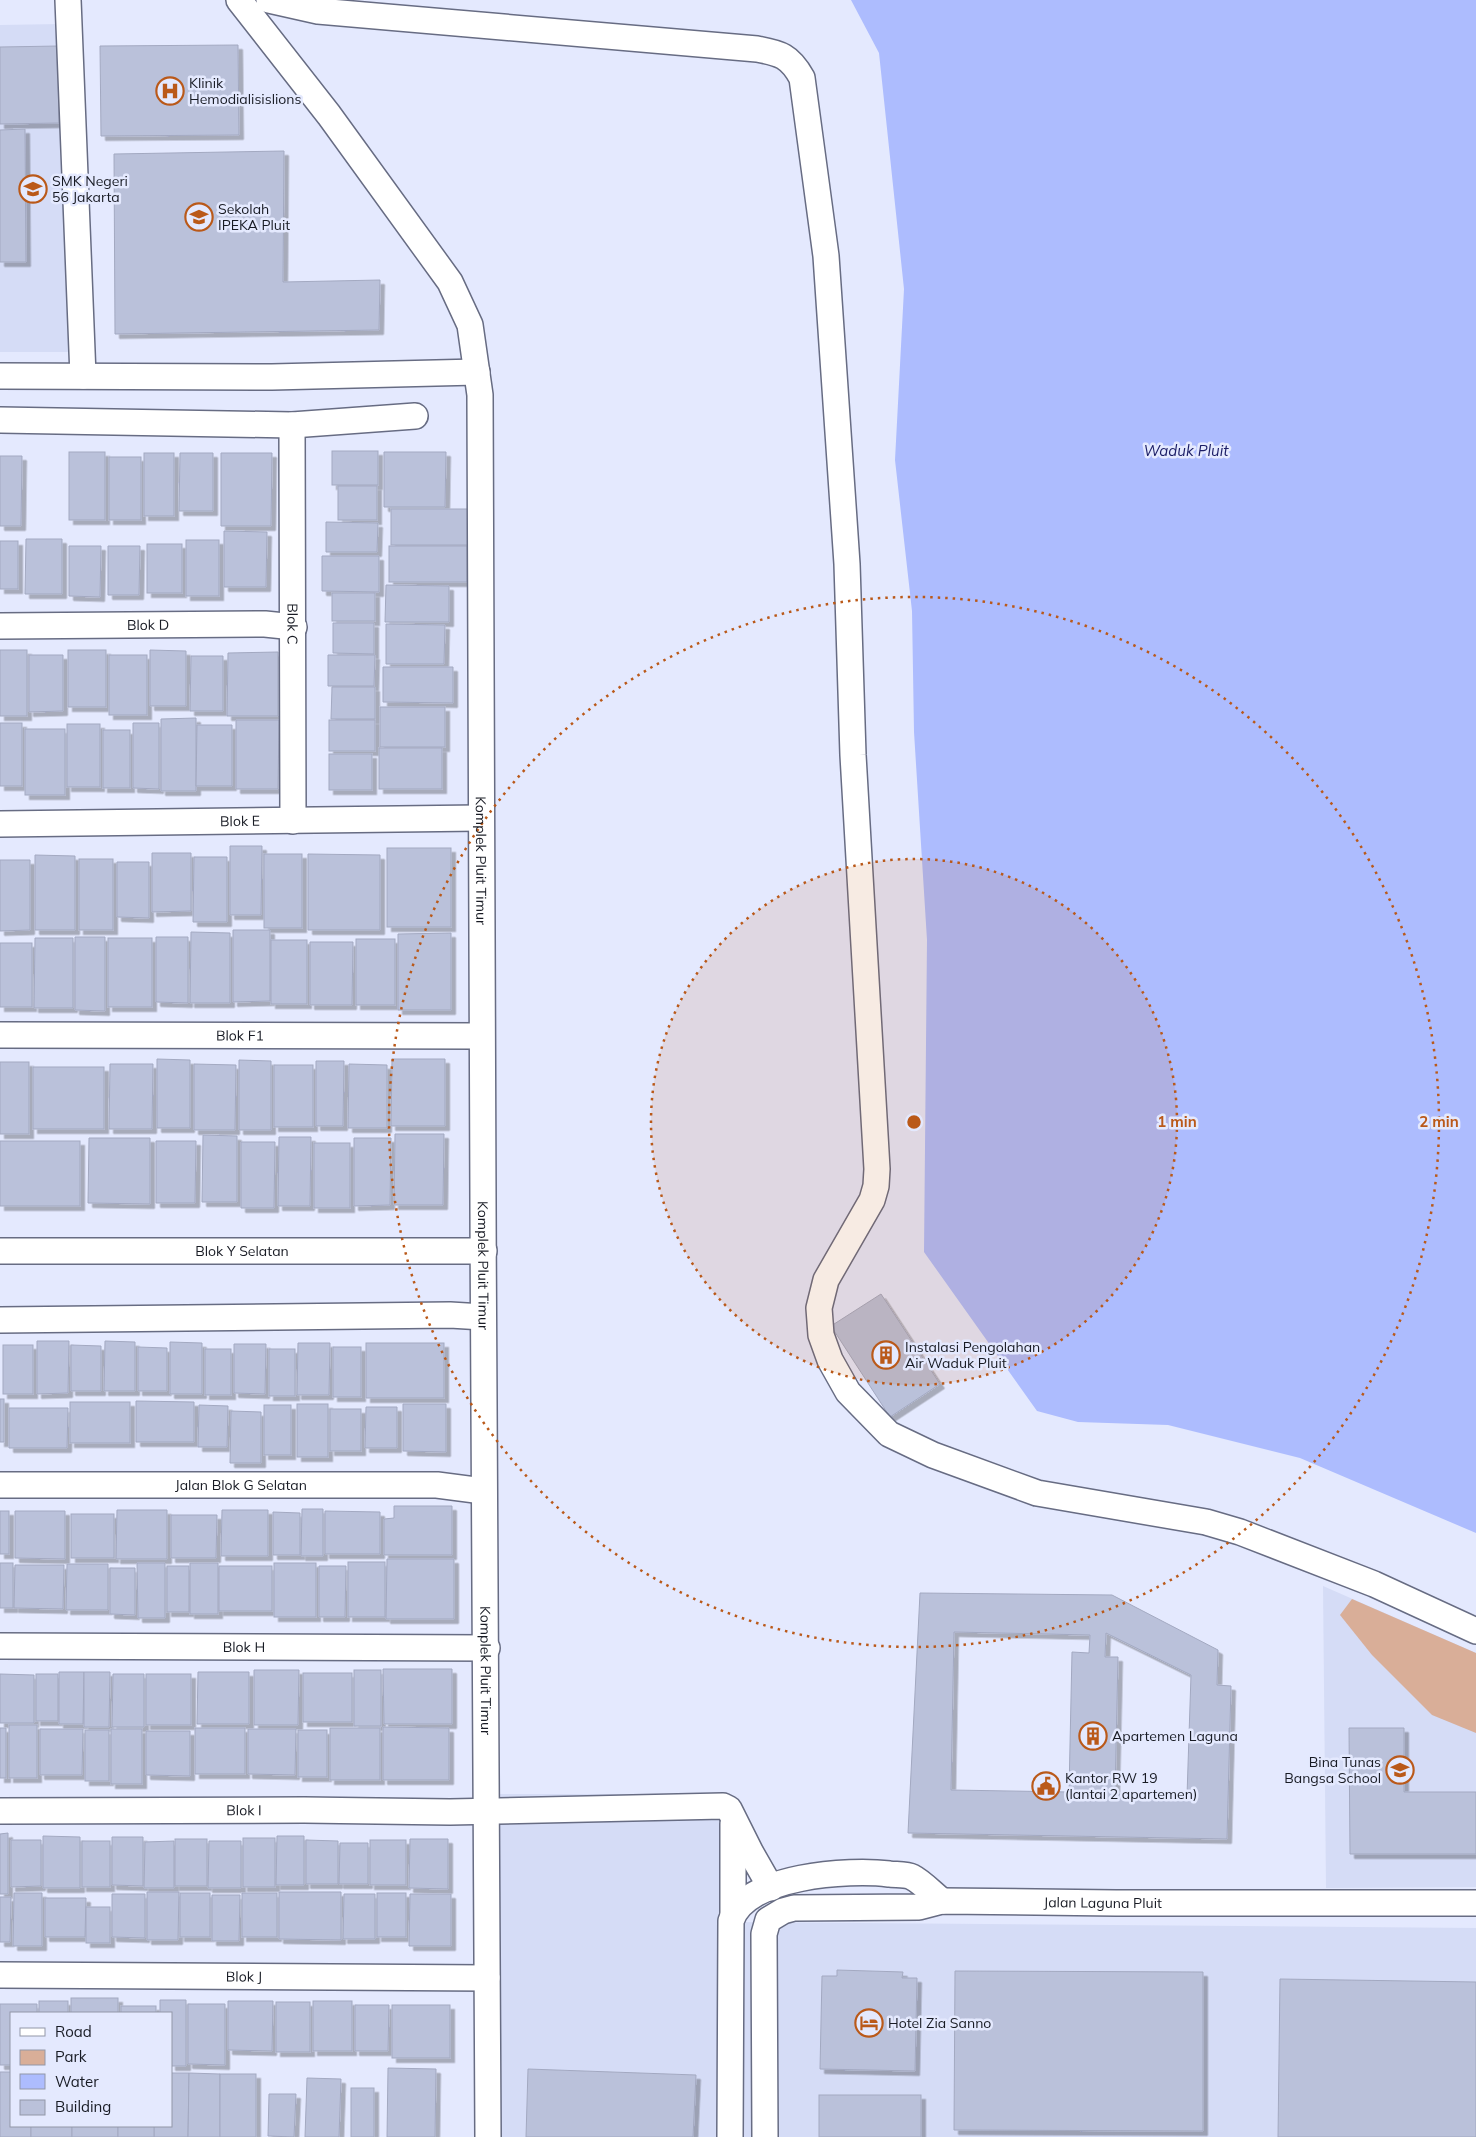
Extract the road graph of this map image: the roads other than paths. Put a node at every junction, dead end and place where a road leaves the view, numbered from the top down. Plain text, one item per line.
1 (68, 0) edge
2 (239, 0) edge
3 (269, 0) edge
4 (0, 376) edge
5 (83, 376) junction
6 (479, 384) junction
7 (415, 416) dead end
8 (0, 420) edge
9 (292, 425) junction
10 (0, 626) edge
11 (294, 627) junction
12 (480, 818) junction
13 (293, 821) junction
14 (0, 824) edge
15 (0, 1035) edge
16 (481, 1036) junction
17 (0, 1251) edge
18 (484, 1251) junction
19 (483, 1317) junction
20 (0, 1320) edge
21 (0, 1485) edge
22 (483, 1491) junction
23 (1476, 1631) edge
24 (0, 1646) edge
25 (487, 1648) junction
26 (0, 1811) edge
27 (488, 1812) junction
28 (733, 1818) junction
29 (771, 1888) junction
30 (942, 1901) junction
31 (1476, 1903) edge
32 (733, 1913) junction
33 (0, 1975) edge
34 (487, 1978) junction
35 (488, 2137) edge
36 (730, 2137) edge
37 (764, 2137) edge

1 - 5 street
2 - 6 street, Komplek Pluit Timur
3 - 23 street
4 - 5 street
5 - 6 street
6 - 12 street, Komplek Pluit Timur
7 - 9 street
8 - 9 street
9 - 11 street, Blok C
10 - 11 street, Blok D
11 - 13 street, Blok C
12 - 13 street, Blok E
12 - 16 street, Komplek Pluit Timur
13 - 14 street, Blok E
15 - 16 street, Blok F1
16 - 18 street, Komplek Pluit Timur
17 - 18 street, Blok Y Selatan
18 - 19 street, Komplek Pluit Timur
19 - 20 street
19 - 22 street, Komplek Pluit Timur
21 - 22 street, Jalan Blok G Selatan
22 - 25 street, Komplek Pluit Timur
24 - 25 street, Blok H
25 - 27 street, Komplek Pluit Timur
26 - 27 street, Blok I
27 - 28 street, Blok I
27 - 34 street, Komplek Pluit Timur
28 - 29 street
28 - 32 street
29 - 30 street
29 - 32 street
30 - 31 street, Jalan Laguna Pluit
30 - 37 street, Jalan Laguna Pluit
32 - 36 street
33 - 34 street, Blok J
34 - 35 street, Komplek Pluit Timur

